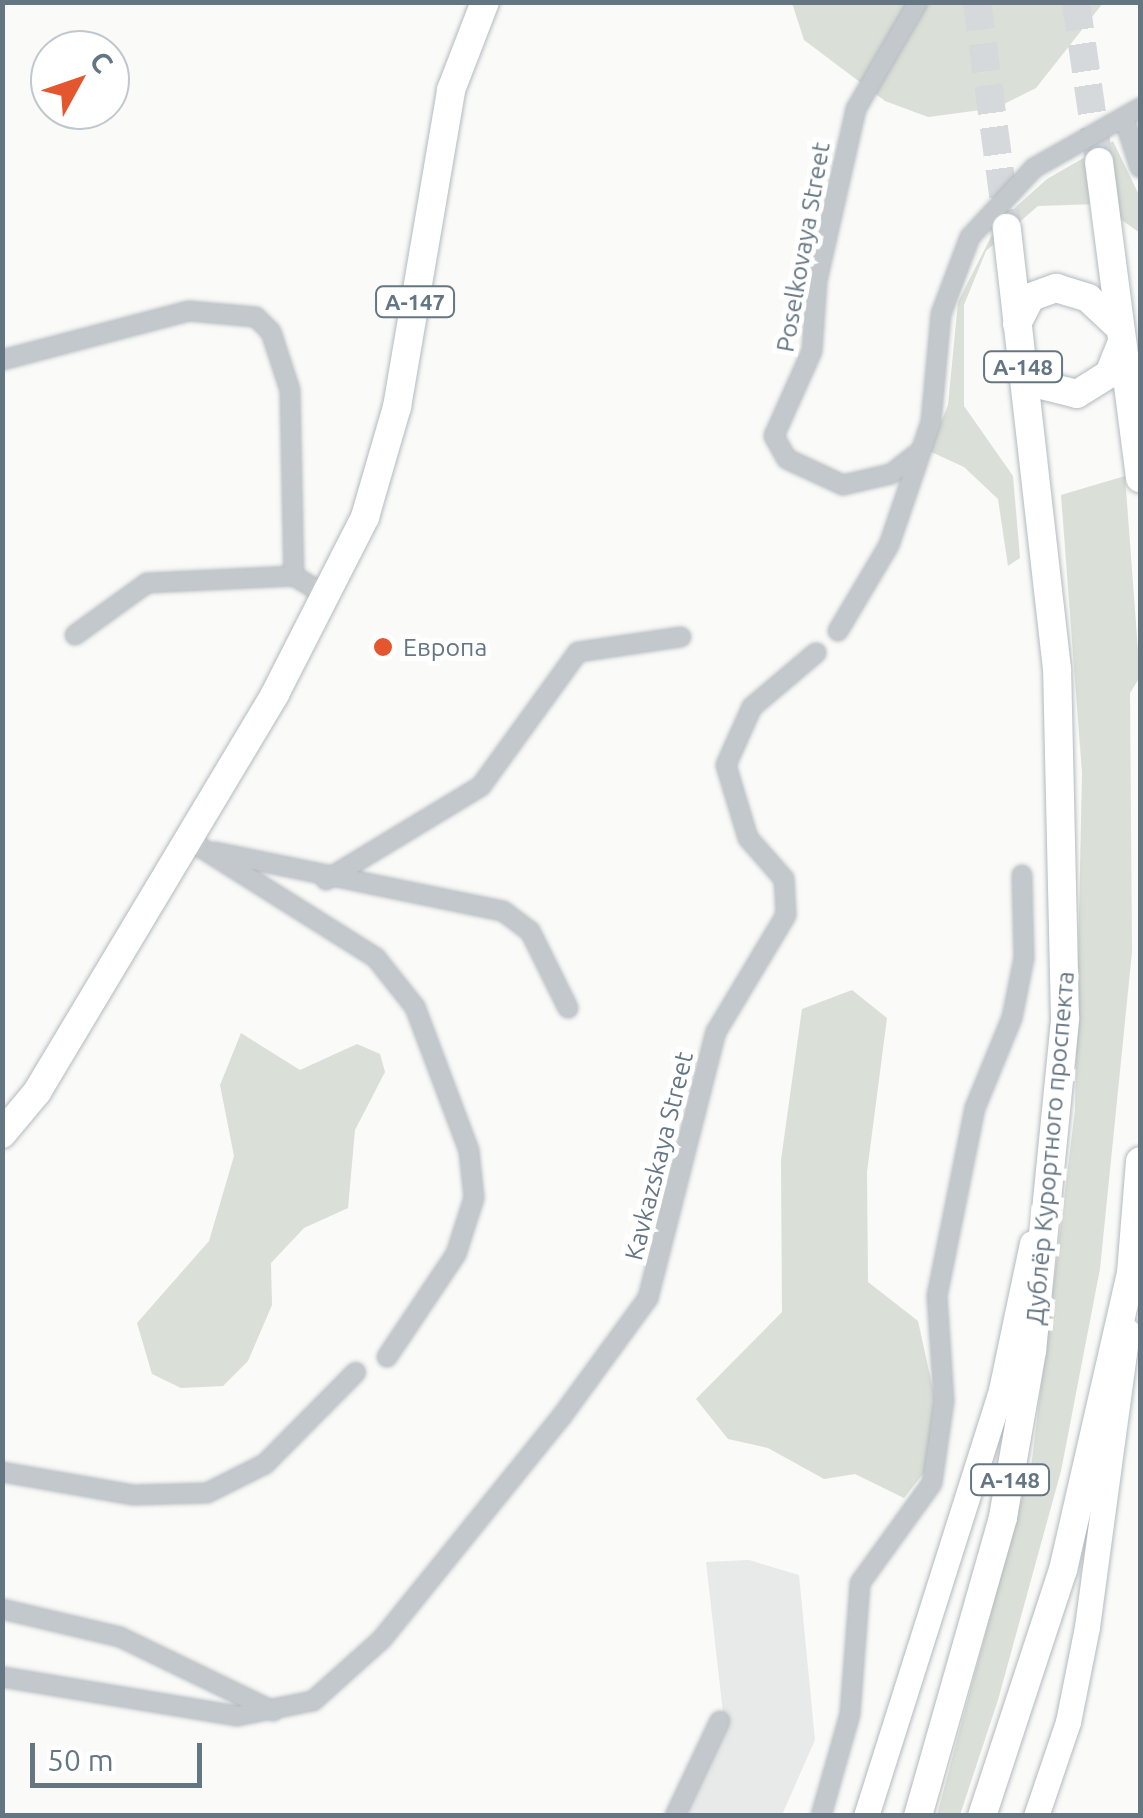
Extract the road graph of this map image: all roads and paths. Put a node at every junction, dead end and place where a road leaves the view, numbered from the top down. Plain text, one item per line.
1 (484, 2) edge
2 (918, 2) edge
3 (1140, 108) edge
4 (1125, 121) junction
5 (1100, 162) tunnel mouth
6 (1140, 168) edge
7 (1007, 228) tunnel mouth
8 (1121, 335) junction
9 (1018, 337) junction
10 (2, 360) edge
11 (922, 450) junction
12 (1140, 478) edge
13 (294, 576) junction
14 (329, 598) junction
15 (838, 631) dead end
16 (75, 635) dead end
17 (681, 637) dead end
18 (816, 653) dead end
19 (194, 843) junction
20 (1022, 874) dead end
21 (326, 880) junction
22 (568, 1008) dead end
23 (2, 1134) edge
24 (1056, 1136) junction
25 (1140, 1161) edge
26 (1131, 1273) junction
27 (387, 1357) dead end
28 (356, 1372) dead end
29 (2, 1472) edge
30 (2, 1609) edge
31 (2, 1677) edge
32 (273, 1711) junction
33 (720, 1721) dead end
34 (675, 1816) edge
35 (822, 1816) edge
36 (866, 1816) edge
37 (918, 1816) edge
38 (982, 1816) edge
39 (1036, 1816) edge

1 - 14 main road, А-147
2 - 11 street, Poselkovaya Street
3 - 4 street
4 - 6 street
4 - 11 street
5 - 8 main road
7 - 9 main road, Дублёр Курортного проспекта / А-148
8 - 9 main road, А-148
8 - 9 main road, А-148
8 - 12 main road
9 - 24 main road, Дублёр Курортного проспекта / А-148
10 - 13 street
11 - 15 street
13 - 14 street
13 - 16 street
14 - 19 main road, А-147
17 - 21 street
18 - 32 street, Kavkazskaya Street
19 - 21 street
19 - 23 main road, А-147
19 - 27 street
20 - 35 street
21 - 22 street
24 - 36 main road, А-148
24 - 37 main road, Дублёр Курортного проспекта / А-148
25 - 26 main road, А-148
26 - 38 main road, А-148
26 - 39 main road, А-148
28 - 29 street
30 - 32 street
31 - 32 street, Kavkazskaya Street
33 - 34 street

